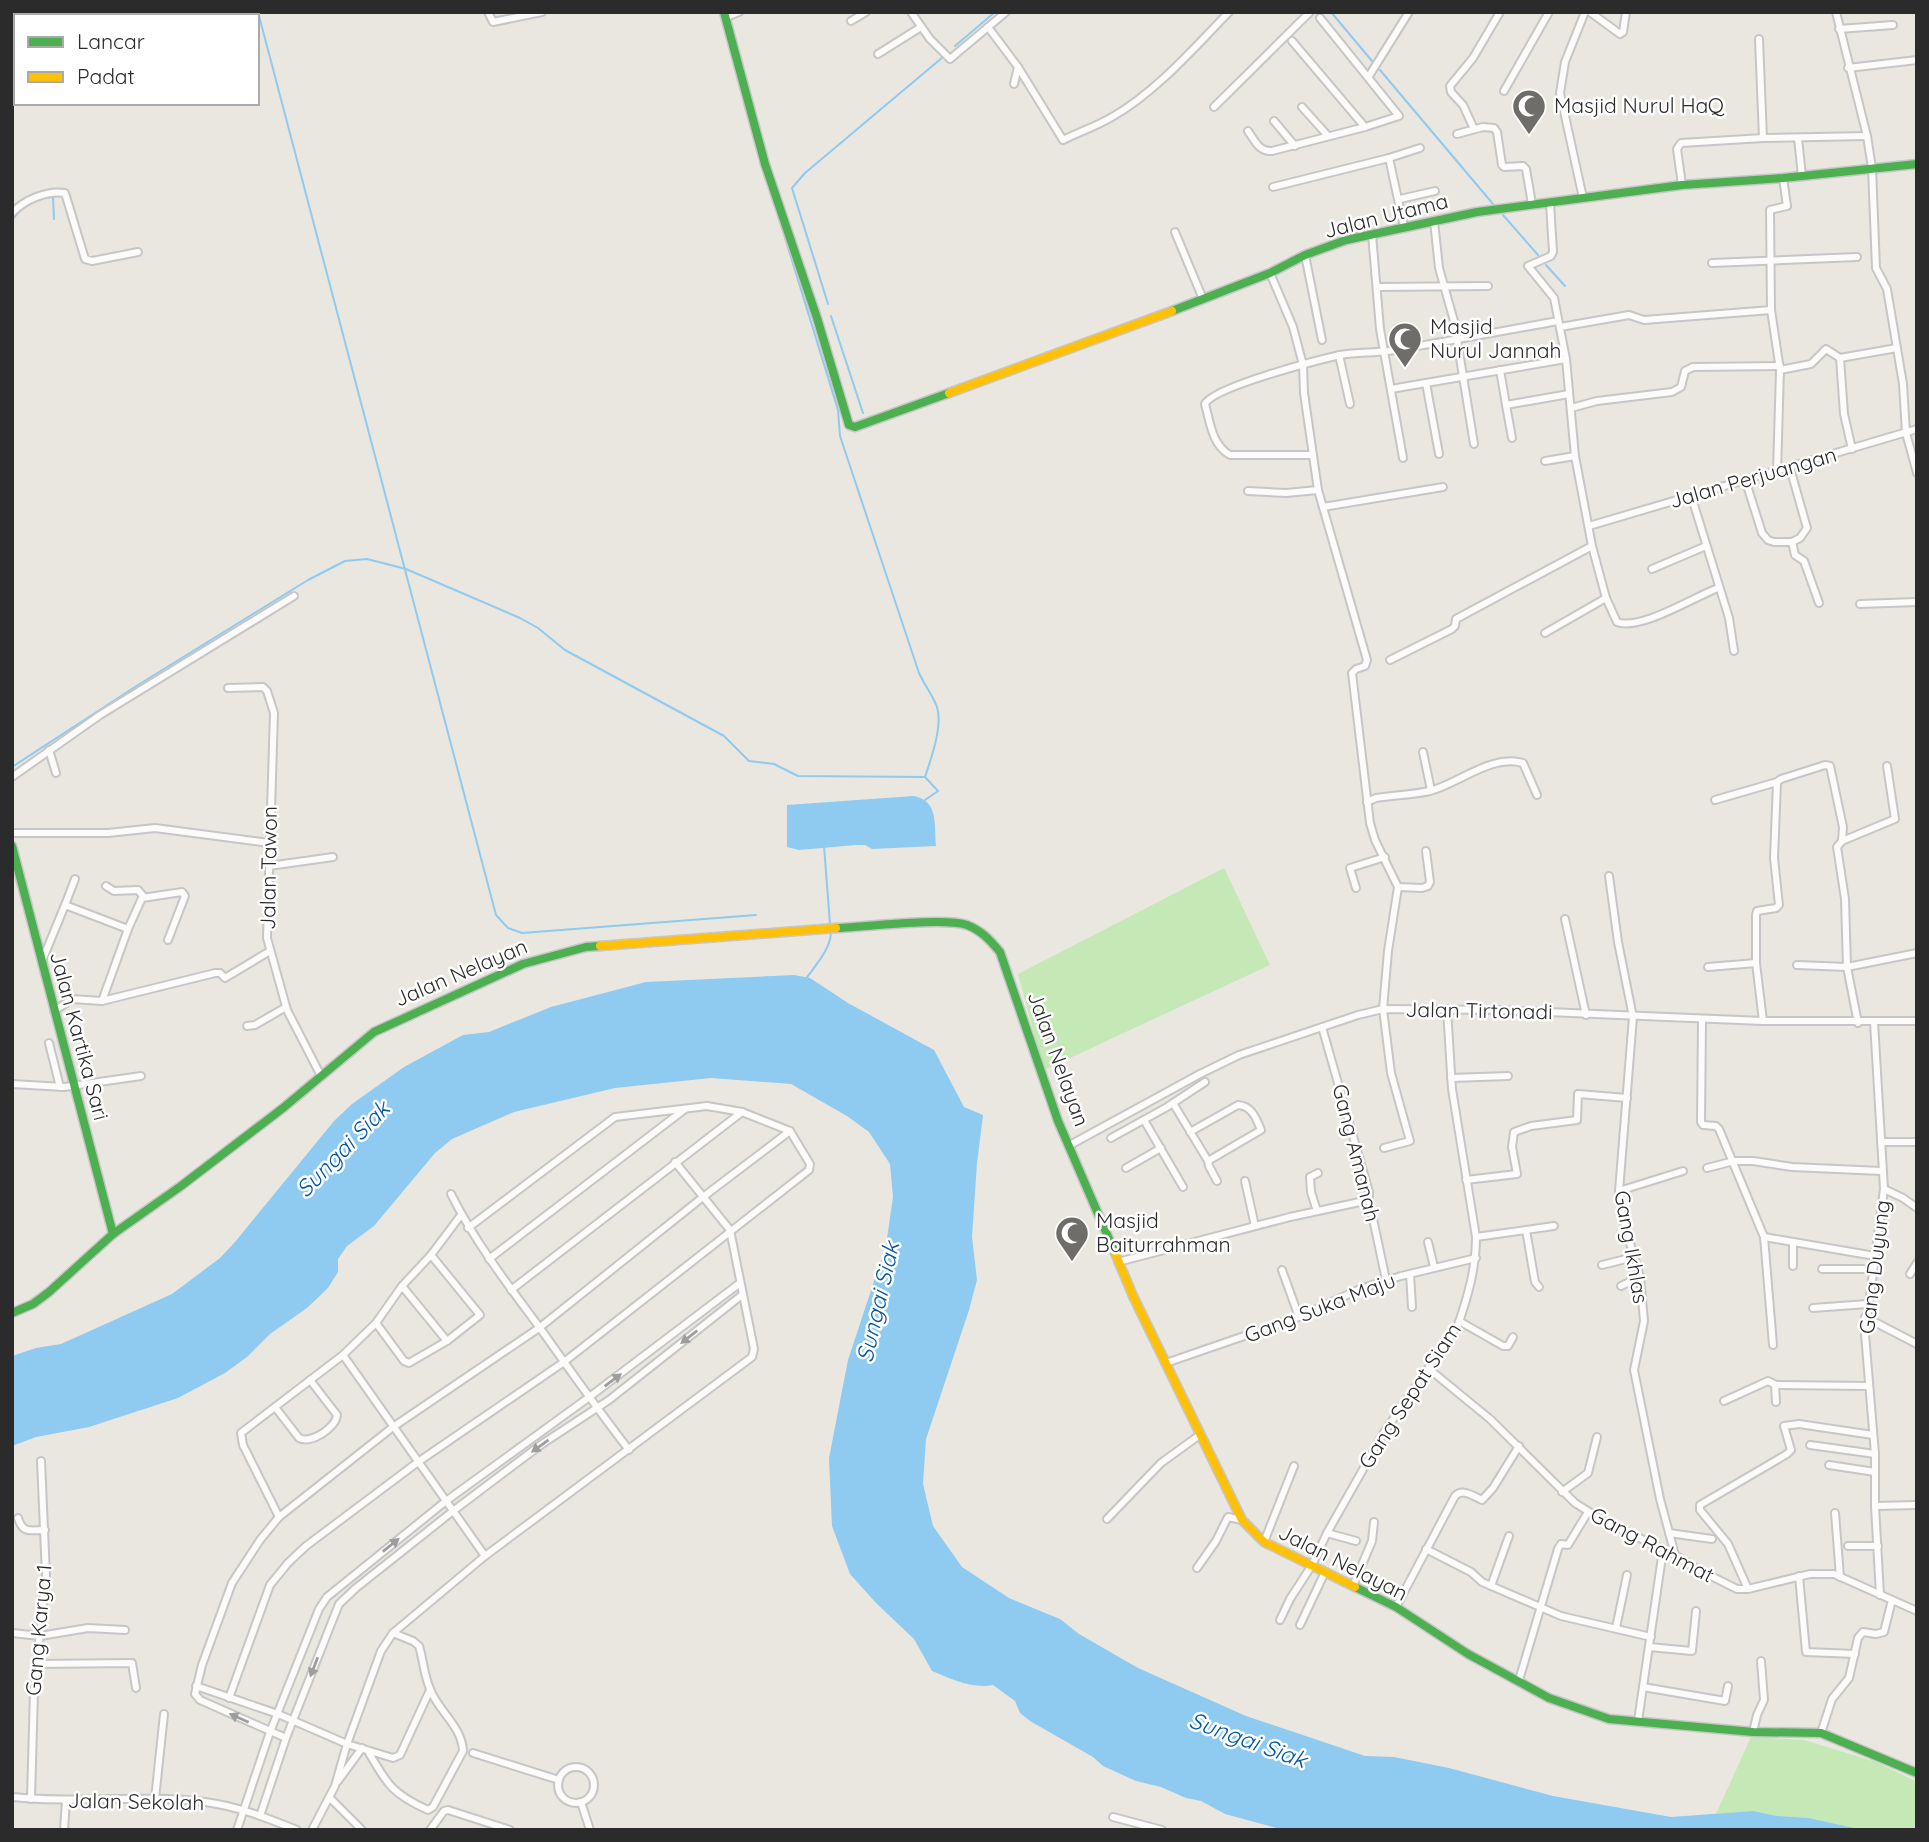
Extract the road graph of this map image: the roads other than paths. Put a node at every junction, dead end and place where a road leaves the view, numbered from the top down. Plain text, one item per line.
1 (488, 12) edge
2 (542, 12) edge
3 (739, 12) edge
4 (866, 12) edge
5 (911, 12) edge
6 (1006, 12) edge
7 (1230, 12) edge
8 (1310, 12) edge
9 (1409, 12) edge
10 (1500, 12) edge
11 (1549, 12) edge
12 (1584, 12) edge
13 (1590, 12) edge
14 (1626, 12) edge
15 (1836, 12) edge
16 (726, 15) edge
17 (1320, 18) dead end
18 (851, 21) dead end
19 (1894, 25) dead end
20 (921, 27) junction
21 (988, 27) junction
22 (1839, 29) junction
23 (1759, 39) dead end
24 (1292, 41) dead end
25 (878, 54) dead end
26 (1917, 60) edge
27 (1018, 67) junction
28 (1848, 68) junction
29 (1368, 76) junction
30 (1014, 84) dead end
31 (1504, 90) dead end
32 (1214, 107) dead end
33 (1302, 107) dead end
34 (1274, 121) dead end
35 (1365, 127) junction
36 (1474, 130) junction
37 (1248, 131) dead end
38 (1457, 134) dead end
39 (1328, 136) junction
40 (1867, 136) junction
41 (1763, 138) junction
42 (1798, 138) junction
43 (1295, 146) junction
44 (1420, 148) dead end
45 (1389, 158) junction
46 (1917, 164) edge
47 (1872, 169) junction
48 (1802, 176) junction
49 (1783, 178) junction
50 (1682, 186) junction
51 (1273, 187) dead end
52 (1435, 191) dead end
53 (1583, 198) junction
54 (1399, 200) junction
55 (1550, 203) junction
56 (1532, 204) junction
57 (12, 213) edge
58 (1434, 221) junction
59 (1404, 227) junction
60 (1175, 232) dead end
61 (1372, 234) junction
62 (138, 252) dead end
63 (1305, 256) junction
64 (1857, 257) dead end
65 (1771, 260) junction
66 (1712, 263) dead end
67 (1270, 273) junction
68 (1488, 286) dead end
69 (1377, 287) junction
70 (1444, 287) junction
71 (1203, 299) junction
72 (1771, 310) junction
73 (1559, 324) junction
74 (1322, 340) dead end
75 (1456, 340) junction
76 (1897, 348) junction
77 (1384, 351) junction
78 (1339, 355) junction
79 (1840, 358) junction
80 (1566, 359) junction
81 (1303, 365) junction
82 (1780, 368) junction
83 (1500, 370) junction
84 (1463, 377) junction
85 (1426, 383) junction
86 (1391, 389) junction
87 (1569, 394) junction
88 (1350, 404) dead end
89 (1506, 405) junction
90 (1571, 408) junction
91 (1917, 429) edge
92 (1906, 433) junction
93 (1512, 438) dead end
94 (1474, 444) dead end
95 (1852, 449) junction
96 (1312, 454) junction
97 (1439, 454) dead end
98 (1575, 456) junction
99 (1403, 458) dead end
100 (1545, 461) dead end
101 (1790, 468) junction
102 (1777, 472) junction
103 (1917, 473) edge
104 (1745, 480) junction
105 (1443, 487) dead end
106 (1318, 490) junction
107 (1248, 491) dead end
108 (1691, 495) junction
109 (1323, 507) junction
110 (1588, 526) junction
111 (1791, 542) junction
112 (1592, 546) junction
113 (1706, 546) junction
114 (1652, 569) dead end
115 (1718, 588) junction
116 (294, 596) dead end
117 (1605, 598) junction
118 (1917, 602) edge
119 (1819, 603) dead end
120 (1860, 604) dead end
121 (1545, 633) dead end
122 (1734, 650) dead end
123 (1390, 660) dead end
124 (228, 688) dead end
125 (49, 750) junction
126 (1423, 752) dead end
127 (1887, 766) dead end
128 (56, 774) dead end
129 (12, 777) edge
130 (1777, 782) junction
131 (1431, 790) junction
132 (1537, 795) dead end
133 (1715, 800) dead end
134 (1367, 802) junction
135 (12, 833) edge
136 (1843, 842) junction
137 (269, 843) junction
138 (12, 846) edge
139 (1426, 851) dead end
140 (333, 857) dead end
141 (1385, 857) junction
142 (269, 866) junction
143 (1609, 876) dead end
144 (75, 879) dead end
145 (106, 886) dead end
146 (1398, 887) junction
147 (1356, 888) dead end
148 (144, 897) junction
149 (65, 905) junction
150 (1565, 919) dead end
151 (128, 929) junction
152 (168, 940) dead end
153 (270, 951) junction
154 (1917, 953) edge
155 (41, 961) junction
156 (1756, 963) junction
157 (1797, 965) dead end
158 (1708, 967) dead end
159 (1847, 967) junction
160 (102, 1001) junction
161 (286, 1007) junction
162 (1383, 1009) junction
163 (1447, 1009) junction
164 (54, 1011) junction
165 (1586, 1015) junction
166 (1633, 1017) junction
167 (1702, 1020) junction
168 (1763, 1021) junction
169 (1917, 1021) edge
170 (1874, 1022) junction
171 (1858, 1023) junction
172 (247, 1026) dead end
173 (1322, 1027) junction
174 (49, 1043) dead end
175 (141, 1076) dead end
176 (321, 1076) junction
177 (1508, 1076) dead end
178 (1451, 1078) junction
179 (1205, 1082) dead end
180 (12, 1083) edge
181 (67, 1086) junction
182 (1159, 1095) junction
183 (1627, 1098) junction
184 (1148, 1102) junction
185 (1170, 1105) junction
186 (687, 1108) junction
187 (742, 1112) junction
188 (1155, 1114) junction
189 (1144, 1120) junction
190 (790, 1131) junction
191 (1190, 1132) junction
192 (1111, 1138) dead end
193 (1881, 1142) junction
194 (1917, 1142) edge
195 (1070, 1145) junction
196 (1161, 1148) junction
197 (1384, 1148) dead end
198 (1208, 1161) junction
199 (1734, 1161) junction
200 (675, 1162) junction
201 (1126, 1168) dead end
202 (1707, 1168) dead end
203 (1682, 1171) dead end
204 (1881, 1171) junction
205 (1318, 1173) dead end
206 (1466, 1180) junction
207 (1217, 1181) dead end
208 (1245, 1181) dead end
209 (1183, 1187) dead end
210 (1884, 1189) junction
211 (1619, 1191) junction
212 (451, 1194) dead end
213 (703, 1196) junction
214 (1369, 1200) junction
215 (1917, 1208) edge
216 (1317, 1211) junction
217 (461, 1215) junction
218 (1255, 1226) junction
219 (1554, 1226) dead end
220 (468, 1227) junction
221 (730, 1230) junction
222 (1526, 1230) junction
223 (113, 1234) junction
224 (1476, 1237) junction
225 (1764, 1237) junction
226 (1428, 1242) dead end
227 (1793, 1242) junction
228 (431, 1255) junction
229 (1875, 1256) junction
230 (1634, 1257) junction
231 (1476, 1258) junction
232 (489, 1259) junction
233 (1118, 1262) junction
234 (1917, 1263) edge
235 (1602, 1265) dead end
236 (1793, 1266) dead end
237 (1434, 1267) junction
238 (1822, 1269) dead end
239 (1873, 1269) junction
240 (1282, 1270) dead end
241 (1410, 1273) junction
242 (1910, 1274) dead end
243 (1640, 1277) junction
244 (1387, 1280) junction
245 (740, 1283) junction
246 (402, 1286) junction
247 (1621, 1286) dead end
248 (1539, 1287) dead end
249 (511, 1290) junction
250 (742, 1295) junction
251 (1867, 1304) junction
252 (1412, 1307) dead end
253 (1813, 1308) dead end
254 (12, 1313) edge
255 (1300, 1317) junction
256 (1866, 1317) junction
257 (1460, 1321) junction
258 (376, 1323) junction
259 (539, 1328) junction
260 (1513, 1337) dead end
261 (447, 1341) junction
262 (1773, 1345) dead end
263 (1917, 1345) edge
264 (343, 1355) junction
265 (564, 1362) junction
266 (1166, 1363) junction
267 (1429, 1369) junction
268 (310, 1380) junction
269 (1775, 1385) junction
270 (1868, 1386) junction
271 (588, 1398) junction
272 (1724, 1401) dead end
273 (1776, 1402) dead end
274 (275, 1407) junction
275 (597, 1408) junction
276 (393, 1427) junction
277 (1201, 1434) junction
278 (1873, 1435) junction
279 (1597, 1437) dead end
280 (1811, 1445) dead end
281 (1519, 1446) junction
282 (629, 1450) junction
283 (1875, 1454) junction
284 (41, 1461) dead end
285 (418, 1462) junction
286 (1829, 1465) dead end
287 (1294, 1466) dead end
288 (1875, 1472) junction
289 (1562, 1492) junction
290 (446, 1501) junction
291 (1875, 1506) junction
292 (1917, 1506) edge
293 (453, 1511) junction
294 (1588, 1512) junction
295 (1835, 1513) dead end
296 (279, 1517) junction
297 (18, 1518) dead end
298 (1107, 1519) dead end
299 (1242, 1520) junction
300 (1374, 1522) dead end
301 (45, 1530) junction
302 (1327, 1533) junction
303 (1669, 1533) junction
304 (1509, 1536) dead end
305 (1712, 1539) dead end
306 (1356, 1541) dead end
307 (1264, 1542) junction
308 (1848, 1546) dead end
309 (1878, 1546) junction
310 (1426, 1549) junction
311 (1664, 1550) junction
312 (1675, 1555) junction
313 (485, 1556) junction
314 (1312, 1565) junction
315 (1198, 1568) dead end
316 (1325, 1572) junction
317 (1627, 1575) dead end
318 (1799, 1576) junction
319 (1840, 1577) junction
320 (1353, 1586) junction
321 (1491, 1586) junction
322 (1748, 1589) junction
323 (1880, 1595) junction
324 (327, 1597) junction
325 (1892, 1600) junction
326 (339, 1604) junction
327 (1541, 1606) junction
328 (1396, 1607) junction
329 (1696, 1611) dead end
330 (1917, 1611) edge
331 (1280, 1620) dead end
332 (1300, 1625) dead end
333 (1616, 1629) junction
334 (125, 1630) dead end
335 (12, 1633) edge
336 (393, 1633) junction
337 (40, 1636) junction
338 (1651, 1637) junction
339 (1649, 1647) junction
340 (1855, 1654) junction
341 (1761, 1661) dead end
342 (36, 1664) junction
343 (1519, 1680) junction
344 (196, 1686) junction
345 (1728, 1686) dead end
346 (1643, 1687) junction
347 (136, 1688) dead end
348 (430, 1690) junction
349 (229, 1698) junction
350 (164, 1714) dead end
351 (278, 1714) junction
352 (293, 1720) junction
353 (1638, 1721) junction
354 (270, 1732) junction
355 (1754, 1732) junction
356 (1821, 1733) junction
357 (286, 1738) junction
358 (347, 1744) junction
359 (365, 1750) junction
360 (473, 1753) dead end
361 (1917, 1773) edge
362 (559, 1780) junction
363 (335, 1786) junction
364 (251, 1789) junction
365 (268, 1795) junction
366 (12, 1797) edge
367 (330, 1798) junction
368 (31, 1799) junction
369 (155, 1799) junction
370 (66, 1800) junction
371 (581, 1802) junction
372 (244, 1810) junction
373 (260, 1816) junction
374 (1113, 1816) dead end
375 (64, 1830) edge
376 (237, 1830) edge
377 (297, 1830) edge
378 (312, 1830) edge
379 (362, 1830) edge
380 (430, 1830) edge
381 (510, 1830) edge
382 (590, 1830) edge
383 (1162, 1830) edge

1 - 2 street
3 - 16 street
4 - 18 street
5 - 20 street
6 - 21 street
7 - 27 street
8 - 32 street
9 - 29 street
10 - 36 street
11 - 31 street
12 - 53 street
13 - 14 street
15 - 22 street
16 - 71 main road, Jalan Utama
17 - 29 street
19 - 22 street
20 - 21 street
20 - 25 street
21 - 27 street
22 - 28 street
23 - 41 street
24 - 35 street
26 - 28 street
27 - 30 street
28 - 40 street
29 - 35 street
33 - 39 street
34 - 43 street
35 - 39 street
36 - 38 street
36 - 56 street
37 - 43 street
39 - 43 street
40 - 42 street
40 - 47 street
41 - 42 street
41 - 50 street
42 - 48 street
44 - 45 street
45 - 51 street
45 - 54 street
46 - 47 main road, Jalan Utama
47 - 48 main road, Jalan Utama
47 - 76 street
48 - 49 main road, Jalan Utama
49 - 50 main road, Jalan Utama
49 - 65 street
50 - 53 main road, Jalan Utama
52 - 54 street
53 - 55 main road, Jalan Utama
54 - 59 street
55 - 56 main road, Jalan Utama
55 - 73 street
56 - 58 main road, Jalan Utama
57 - 62 street
58 - 59 main road, Jalan Utama
58 - 70 street
59 - 61 main road, Jalan Utama
60 - 71 street
61 - 63 main road, Jalan Utama
61 - 69 street
63 - 67 main road, Jalan Utama
63 - 74 street
64 - 65 street
65 - 66 street
65 - 72 street
67 - 71 main road, Jalan Utama
67 - 81 street
68 - 70 street
69 - 70 street
69 - 77 street
70 - 75 street
72 - 73 street
72 - 82 street
73 - 75 street
73 - 80 street
75 - 77 street
75 - 84 street
76 - 79 street
76 - 92 street
77 - 78 street
77 - 86 street
78 - 81 street
78 - 88 street
79 - 82 street
79 - 95 street
80 - 83 street
80 - 87 street
81 - 96 street
81 - 96 street
82 - 90 street
82 - 102 street
83 - 84 street
83 - 89 street
84 - 85 street
84 - 94 street
85 - 86 street
85 - 97 street
86 - 99 street
87 - 89 street
87 - 90 street
89 - 93 street
90 - 98 street
91 - 92 street, Jalan Perjuangan
92 - 95 street, Jalan Perjuangan
92 - 103 street
95 - 101 street, Jalan Perjuangan
96 - 106 street
98 - 100 street
98 - 110 street
101 - 102 street, Jalan Perjuangan
101 - 111 street
102 - 104 street, Jalan Perjuangan
104 - 108 street, Jalan Perjuangan
104 - 111 street
105 - 109 street
106 - 107 street
106 - 109 street
108 - 110 street, Jalan Perjuangan
108 - 113 street
109 - 134 street
110 - 112 street
111 - 119 street
112 - 117 street
112 - 123 street
113 - 114 street
113 - 115 street
115 - 117 street
115 - 122 street
116 - 125 street
117 - 121 street
118 - 120 street
124 - 137 street, Jalan Tawon
125 - 128 street
125 - 129 street
126 - 131 street
127 - 136 street
130 - 133 street
130 - 136 street
130 - 156 street
131 - 132 street
131 - 134 street
134 - 141 street
135 - 137 street
136 - 159 street
137 - 142 street, Jalan Tawon
138 - 155 main road, Jalan Kartika Sari
139 - 146 street
140 - 142 street
141 - 146 street
141 - 147 street
142 - 153 street, Jalan Tawon
143 - 166 street, Gang Ikhlas
144 - 149 street
145 - 148 street
146 - 162 street
148 - 151 street
148 - 152 street
149 - 151 street
149 - 155 street
150 - 165 street
151 - 160 street
153 - 160 street
153 - 161 street, Jalan Tawon
154 - 159 street
155 - 164 main road, Jalan Kartika Sari
156 - 158 street
156 - 168 street
157 - 159 street
159 - 171 street
160 - 164 street
161 - 172 street
161 - 176 street, Jalan Tawon
162 - 163 street, Jalan Tirtonadi
162 - 173 street, Jalan Tirtonadi
162 - 197 street
163 - 165 street, Jalan Tirtonadi
163 - 178 street, Gang Sepat Siam
164 - 181 main road, Jalan Kartika Sari
165 - 166 street, Jalan Tirtonadi
166 - 167 street, Jalan Tirtonadi
166 - 183 street, Gang Ikhlas
167 - 168 street, Jalan Tirtonadi
167 - 199 street
168 - 171 street, Jalan Tirtonadi
169 - 170 street, Jalan Tirtonadi
170 - 171 street, Jalan Tirtonadi
170 - 193 street, Gang Duyung
173 - 182 street, Jalan Tirtonadi
173 - 214 street, Gang Amanah
174 - 181 street
175 - 181 street
176 - 195 main road, Jalan Nelayan
176 - 223 main road, Jalan Nelayan
177 - 178 street
178 - 206 street, Gang Sepat Siam
179 - 185 street
180 - 181 street
181 - 223 main road, Jalan Kartika Sari
182 - 184 street, Jalan Tirtonadi
182 - 185 street
183 - 206 street
183 - 211 street, Gang Ikhlas
184 - 188 street
184 - 195 street, Jalan Tirtonadi
185 - 188 street
185 - 191 street
186 - 187 street
186 - 220 street
186 - 232 street
187 - 190 street
187 - 200 street
188 - 189 street
189 - 192 street
189 - 196 street
190 - 213 street
190 - 221 street
191 - 198 street
191 - 198 street
193 - 194 street
193 - 204 street, Gang Duyung
195 - 233 main road, Jalan Nelayan
196 - 201 street
196 - 209 street
198 - 207 street
199 - 202 street
199 - 204 street
199 - 225 street
200 - 213 street
200 - 249 street
203 - 211 street
204 - 210 street, Gang Duyung
205 - 216 street
206 - 224 street, Gang Sepat Siam
208 - 218 street
210 - 215 street
210 - 229 street, Gang Duyung
211 - 230 street, Gang Ikhlas
212 - 217 street
213 - 221 street
213 - 259 street
214 - 216 street
214 - 244 street, Gang Amanah
216 - 218 street
217 - 220 street
217 - 228 street
218 - 233 street
219 - 222 street
220 - 232 street
221 - 245 street
221 - 265 street
222 - 224 street
222 - 248 street
223 - 254 main road, Jalan Nelayan
224 - 231 street, Gang Sepat Siam
225 - 227 street
225 - 262 street
226 - 237 street
227 - 229 street
227 - 236 street
228 - 246 street
228 - 261 street
229 - 239 street, Gang Duyung
230 - 235 street
230 - 243 street, Gang Ikhlas
231 - 237 street, Gang Suka Maju
231 - 257 street, Gang Sepat Siam
232 - 249 street
233 - 266 main road, Jalan Nelayan
234 - 242 street
237 - 241 street, Gang Suka Maju
238 - 239 street
239 - 251 street, Gang Duyung
240 - 255 street
241 - 244 street, Gang Suka Maju
241 - 252 street
243 - 247 street
243 - 303 street, Gang Ikhlas
244 - 255 street, Gang Suka Maju
245 - 250 street
271 -> 245 street
246 - 258 street
246 - 261 street
249 - 259 street
250 -> 275 street
250 - 282 street
251 - 253 street
251 - 256 street, Gang Duyung
255 - 266 street, Gang Suka Maju
256 - 263 street
256 - 270 street, Gang Duyung
257 - 260 street
257 - 267 street, Gang Sepat Siam
258 - 261 street
258 - 264 street
259 - 265 street
259 - 276 street
264 - 268 street
264 - 276 street
265 - 271 street
265 - 285 street
266 - 277 main road, Jalan Nelayan
267 - 281 street, Gang Rahmat
267 - 302 street, Gang Sepat Siam
268 - 274 street
268 - 274 street
269 - 270 street
269 - 272 street
269 - 273 street
270 - 278 street, Gang Duyung
271 - 275 street
271 - 290 street
274 - 296 street
275 - 282 street
275 -> 293 street
276 - 285 street
276 - 296 street
277 - 298 street
277 - 299 main road, Jalan Nelayan
278 - 283 street, Gang Duyung
278 - 322 street
279 - 289 street
280 - 283 street
281 - 289 street, Gang Rahmat
281 - 310 street
282 - 313 street
283 - 288 street, Gang Duyung
284 - 301 street, Gang Karya 1
285 - 290 street
285 - 349 street
286 - 288 street
287 - 307 street
288 - 291 street, Gang Duyung
289 - 294 street, Gang Rahmat
290 - 293 street
324 -> 290 street
291 - 292 street
291 - 309 street, Gang Duyung
293 - 313 street
293 - 326 street
294 - 311 street, Gang Rahmat
294 - 327 street
295 - 319 street
296 - 344 street
297 - 301 street
299 - 307 main road, Jalan Nelayan
299 - 315 street
300 - 320 street
301 - 337 street, Gang Karya 1
302 - 306 street
302 - 314 street, Gang Sepat Siam
303 - 305 street
303 - 312 street, Gang Ikhlas
304 - 321 street
307 - 314 main road, Jalan Nelayan
308 - 309 street
309 - 323 street, Gang Duyung
310 - 321 street
310 - 328 street
311 - 312 street, Gang Rahmat
311 - 338 street
312 - 322 street, Gang Rahmat
313 - 336 street
314 - 316 main road, Jalan Nelayan
314 - 331 street, Gang Sepat Siam
316 - 320 main road, Jalan Nelayan
316 - 332 street
317 - 333 street
318 - 319 street
318 - 322 street
318 - 340 street
319 - 323 street
320 - 328 main road, Jalan Nelayan
321 - 327 street
323 - 325 street
324 - 326 street
324 - 351 street
325 - 330 street
325 - 340 street
326 -> 352 street
327 - 333 street
327 - 343 street
328 - 343 main road, Jalan Nelayan
329 - 339 street
333 - 338 street
334 - 337 street
335 - 337 street
336 - 348 street
336 - 358 street
337 - 342 street, Gang Karya 1
338 - 339 street
339 - 346 street
340 - 356 street
341 - 355 street
342 - 347 street
342 - 368 street, Gang Karya 1
343 - 353 main road, Jalan Nelayan
344 - 349 street
354 -> 344 street
345 - 346 street
346 - 353 street
348 - 359 street
348 - 359 street
349 - 351 street
350 - 369 street
351 - 352 street
351 - 354 street
352 - 357 street
352 - 358 street
353 - 355 main road, Jalan Nelayan
354 - 357 street
354 - 364 street
355 - 356 main road, Jalan Nelayan
356 - 361 main road, Jalan Nelayan
357 - 365 street
358 - 359 street
358 - 363 street
359 - 363 street
360 - 362 street
362 - 371 street
362 - 371 street
363 - 367 street
364 - 365 street
364 - 372 street
365 - 373 street
366 - 368 street, Jalan Sekolah
367 - 378 street
367 - 379 street
368 - 370 street, Jalan Sekolah
369 - 370 street, Jalan Sekolah
369 - 372 street, Jalan Sekolah
370 - 375 street
371 - 382 street
372 - 373 street, Jalan Sekolah
372 - 376 street
373 - 377 street, Jalan Sekolah
374 - 383 street
380 - 381 street

